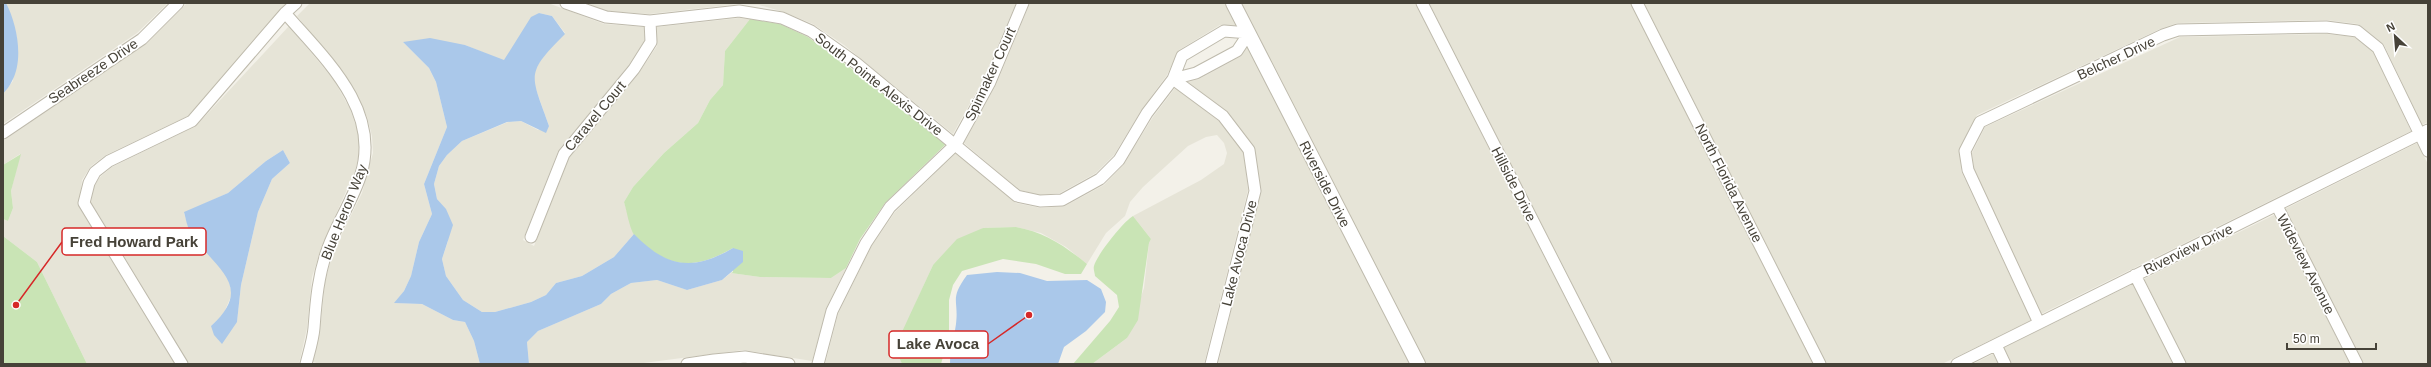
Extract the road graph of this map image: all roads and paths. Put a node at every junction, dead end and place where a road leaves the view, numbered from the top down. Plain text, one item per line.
1 (178, 3) edge
2 (296, 3) edge
3 (566, 3) edge
4 (1023, 3) edge
5 (1233, 3) edge
6 (1422, 3) edge
7 (1637, 3) edge
8 (285, 13) junction
9 (650, 21) junction
10 (1248, 33) junction
11 (1173, 79) junction
12 (2424, 132) edge
13 (3, 133) edge
14 (956, 144) junction
15 (2428, 151) edge
16 (2277, 206) junction
17 (531, 237) dead end
18 (2135, 275) junction
19 (2039, 323) junction
20 (1996, 345) junction
21 (715, 362) edge
22 (182, 364) edge
23 (306, 364) edge
24 (687, 364) edge
25 (789, 364) edge
26 (818, 364) edge
27 (1211, 364) edge
28 (1418, 364) edge
29 (1606, 364) edge
30 (1820, 364) edge
31 (1957, 364) edge
32 (2005, 364) edge
33 (2180, 364) edge
34 (2357, 364) edge

1 - 13 street, Seabreeze Drive
2 - 8 street
3 - 9 street, South Pointe Alexis Drive
4 - 14 street, Spinnaker Court
5 - 10 street, Riverside Drive
6 - 29 street, Hillside Drive
7 - 30 street, North Florida Avenue
8 - 22 street
8 - 23 street, Blue Heron Way
9 - 14 street, South Pointe Alexis Drive
9 - 17 street, Caravel Court
10 - 11 street
10 - 11 street, South Pointe Alexis Drive
10 - 28 street, Riverside Drive
11 - 14 street, South Pointe Alexis Drive
11 - 27 street, Lake Avoca Drive
12 - 15 street, Belcher Drive
12 - 16 street, Riverview Drive
12 - 19 street, Belcher Drive
14 - 26 street, South Pointe Alexis Drive
16 - 18 street, Riverview Drive
16 - 34 street, Wideview Avenue
18 - 19 street, Riverview Drive
18 - 33 street
19 - 20 street, Riverview Drive
20 - 31 street, Riverview Drive
20 - 32 street
21 - 24 street
21 - 25 street

